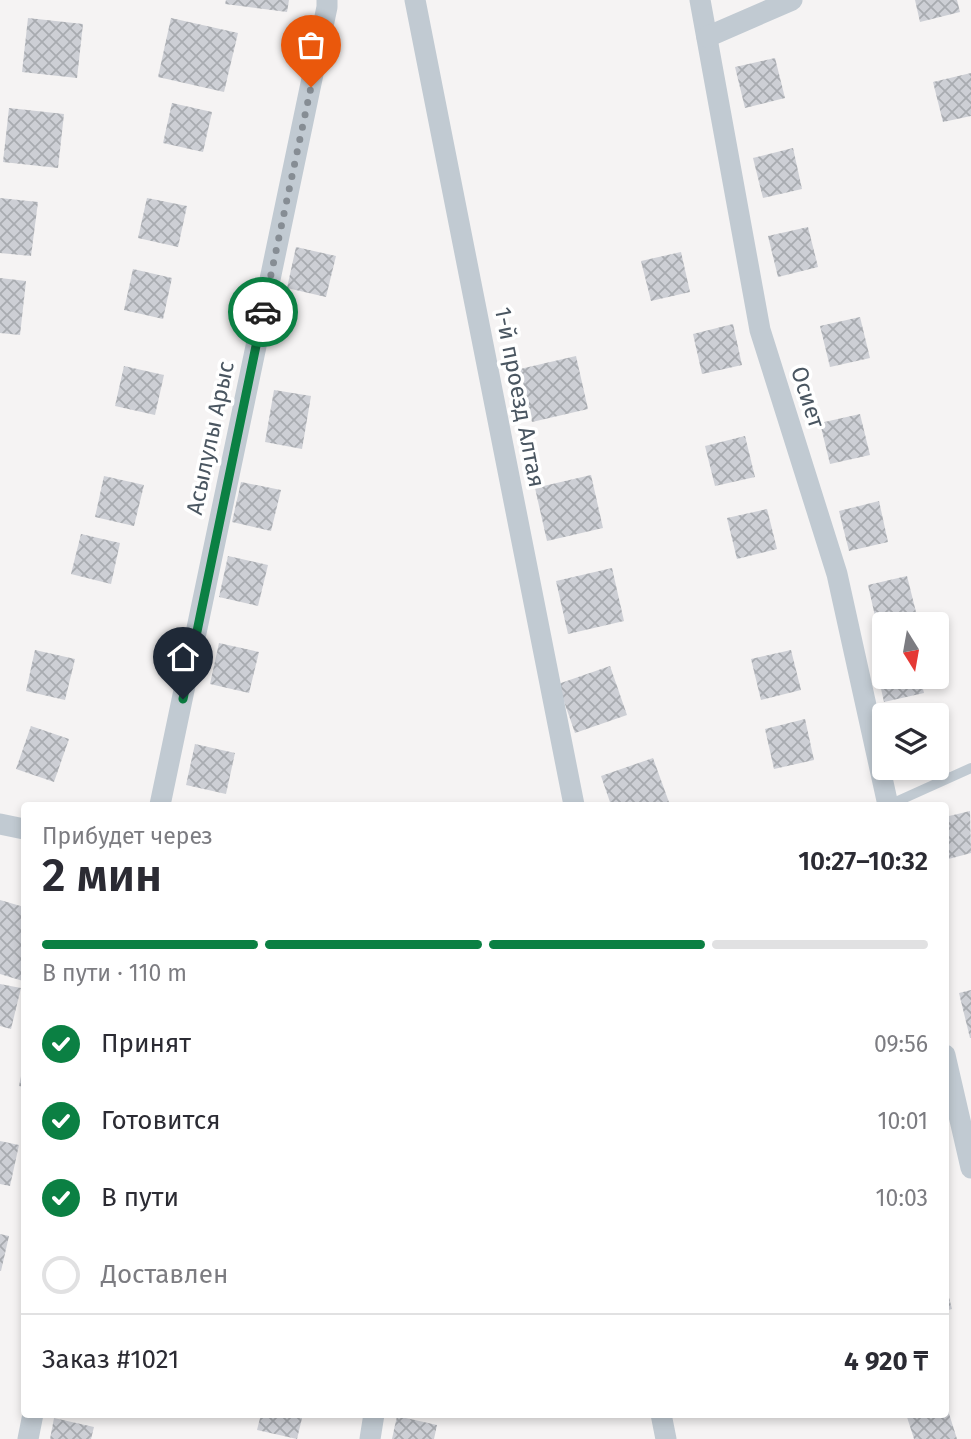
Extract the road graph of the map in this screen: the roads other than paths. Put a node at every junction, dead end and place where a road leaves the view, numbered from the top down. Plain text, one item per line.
1 (327, 0) edge
2 (415, 0) edge
3 (700, 0) edge
4 (792, 0) edge
5 (708, 37) junction
6 (971, 768) edge
7 (161, 802) edge
8 (573, 802) edge
9 (887, 802) edge
10 (895, 802) edge
11 (0, 824) edge
12 (21, 828) edge
13 (949, 1072) edge
14 (971, 1168) edge
15 (32, 1418) edge
16 (373, 1418) edge
17 (662, 1418) edge
18 (28, 1439) edge
19 (370, 1439) edge
20 (666, 1439) edge

1 - 7 street, Асылулы Арыс
2 - 8 street, 1-й проезд Алтая
3 - 5 street, Осиет
4 - 5 street
5 - 9 street, Осиет
6 - 10 lane
11 - 12 street
13 - 14 street
15 - 18 street
16 - 19 street
17 - 20 street

